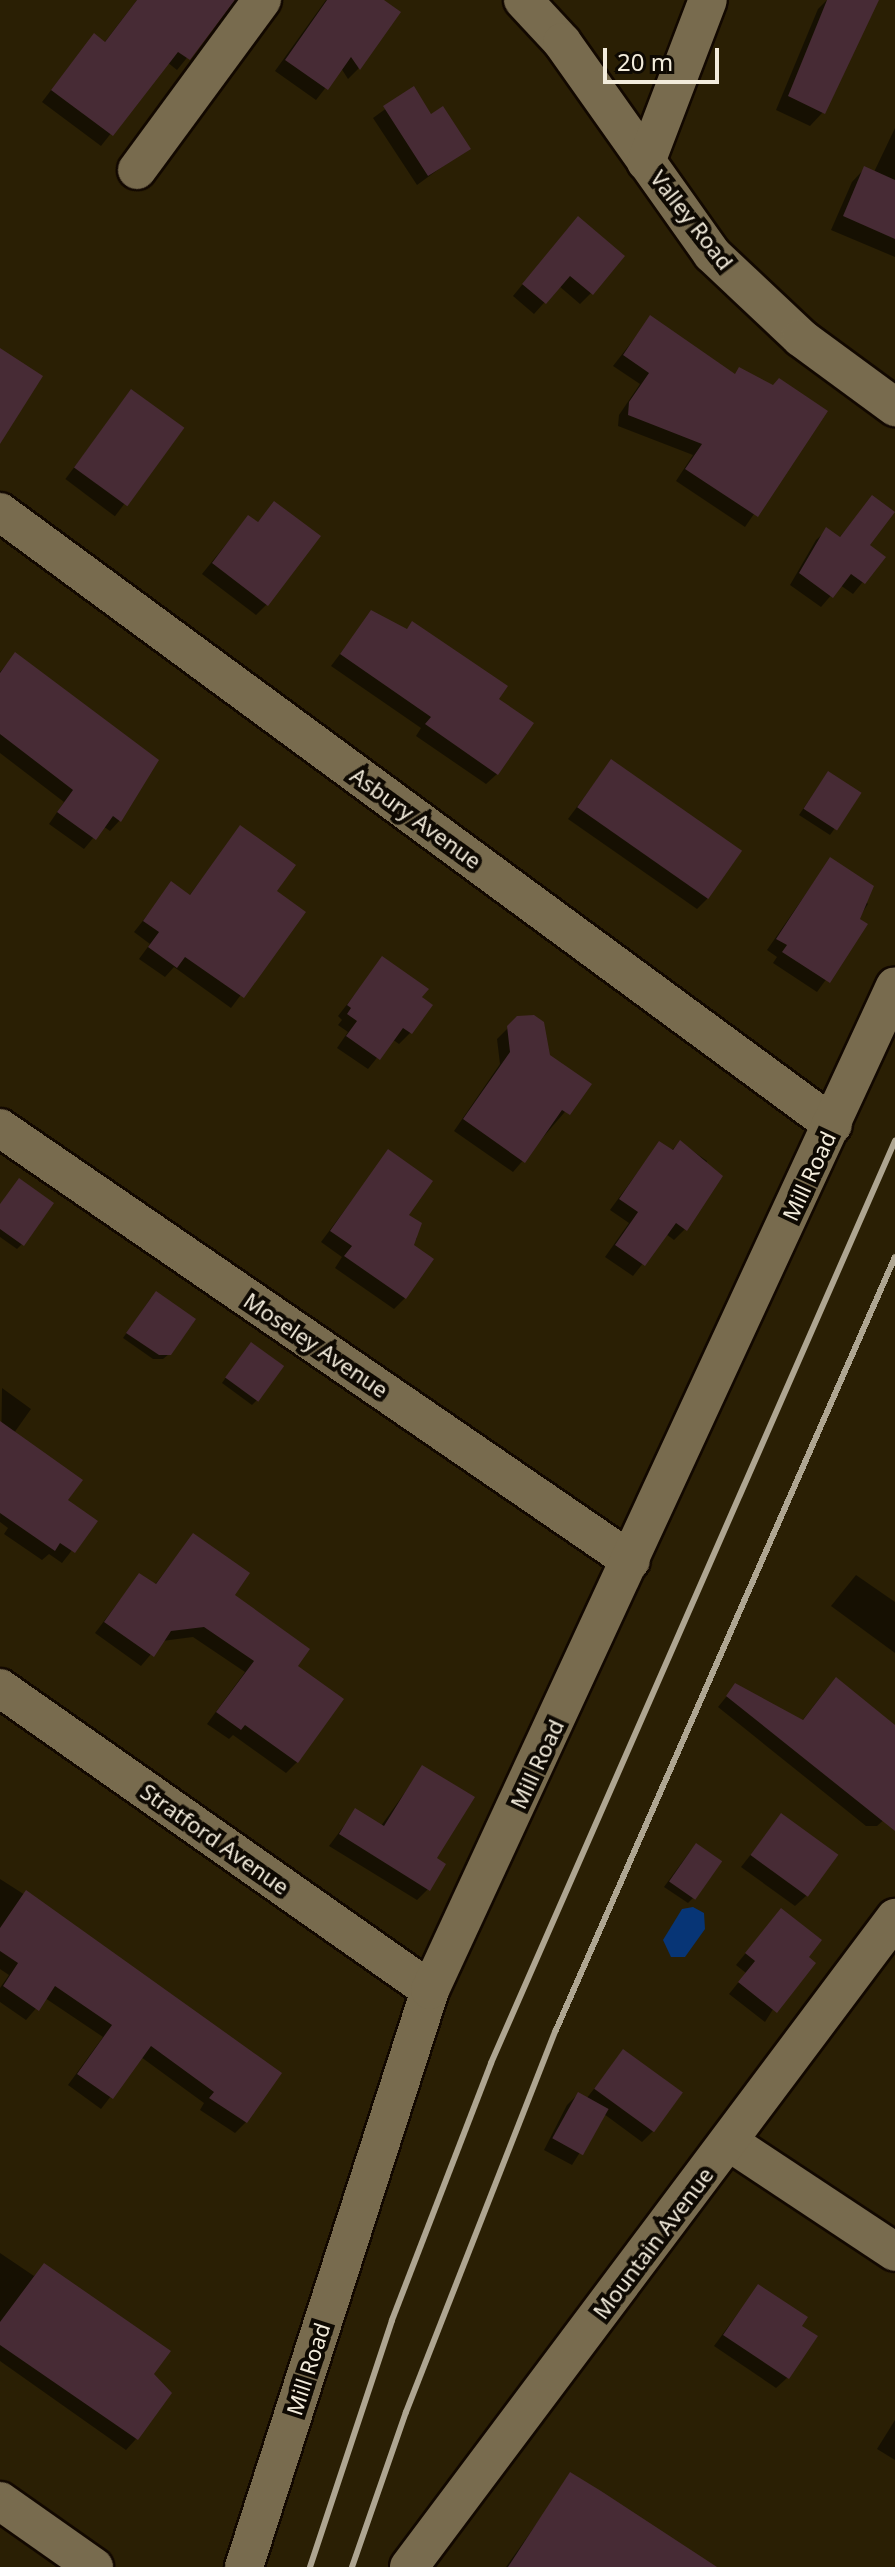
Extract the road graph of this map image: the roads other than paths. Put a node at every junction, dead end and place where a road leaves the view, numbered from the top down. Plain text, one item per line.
1 (262, 0) edge
2 (523, 0) edge
3 (708, 0) edge
4 (646, 162) junction
5 (137, 170) dead end
6 (895, 407) edge
7 (0, 512) edge
8 (895, 986) edge
9 (833, 1125) junction
10 (0, 1128) edge
11 (631, 1561) junction
12 (0, 1688) edge
13 (895, 1918) edge
14 (430, 1990) junction
15 (729, 2142) junction
16 (895, 2252) edge
17 (0, 2501) edge
18 (94, 2567) edge
19 (244, 2567) edge
20 (409, 2567) edge

1 - 5 street
2 - 4 street, Valley Road
3 - 4 street
4 - 6 street, Valley Road
7 - 9 street, Asbury Avenue
8 - 9 street, Mill Road
9 - 11 street, Mill Road
10 - 11 street, Moseley Avenue
11 - 14 street, Mill Road
12 - 14 street, Stratford Avenue
13 - 15 street, Mountain Avenue
14 - 19 street, Mill Road
15 - 16 street
15 - 20 street, Mountain Avenue
17 - 18 street

